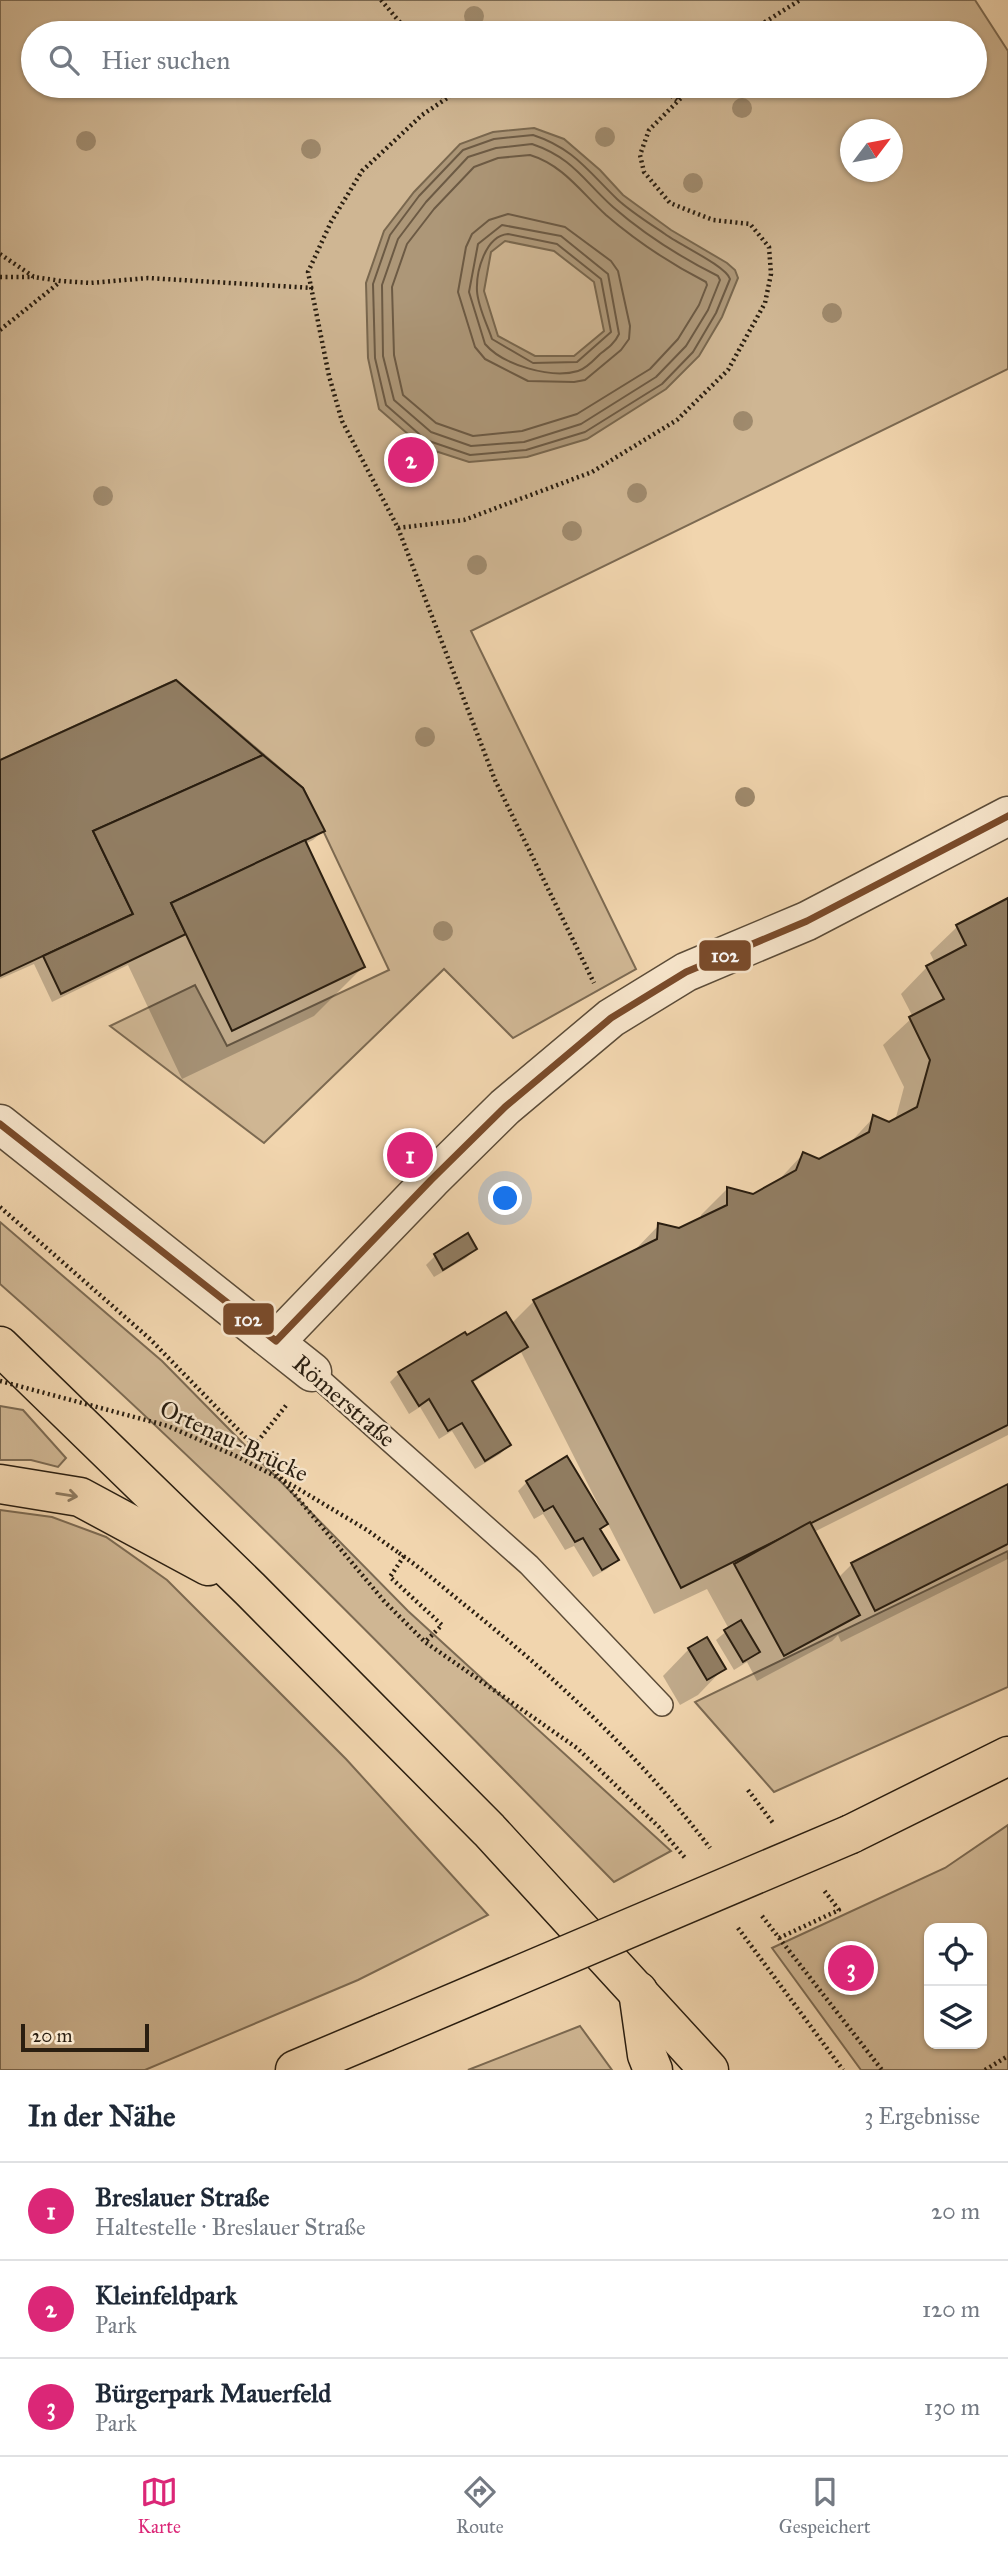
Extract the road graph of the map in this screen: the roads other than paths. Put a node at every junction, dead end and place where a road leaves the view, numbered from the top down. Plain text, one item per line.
1 (1008, 816) edge
2 (0, 1124) edge
3 (276, 1341) junction
4 (0, 1346) edge
5 (312, 1372) joint
6 (0, 1484) edge
7 (250, 1589) junction
8 (662, 1705) dead end
9 (1008, 1756) edge
10 (638, 1991) junction
11 (295, 2070) edge
12 (653, 2070) edge
13 (709, 2070) edge

1 - 3 street
2 - 3 street, Römerstraße
3 - 5 street, Römerstraße
4 - 7 main road
5 - 8 lane, Römerstraße
6 -> 7 main road
7 - 10 main road
9 - 11 main road, bridge
10 - 12 main road
10 - 13 main road

